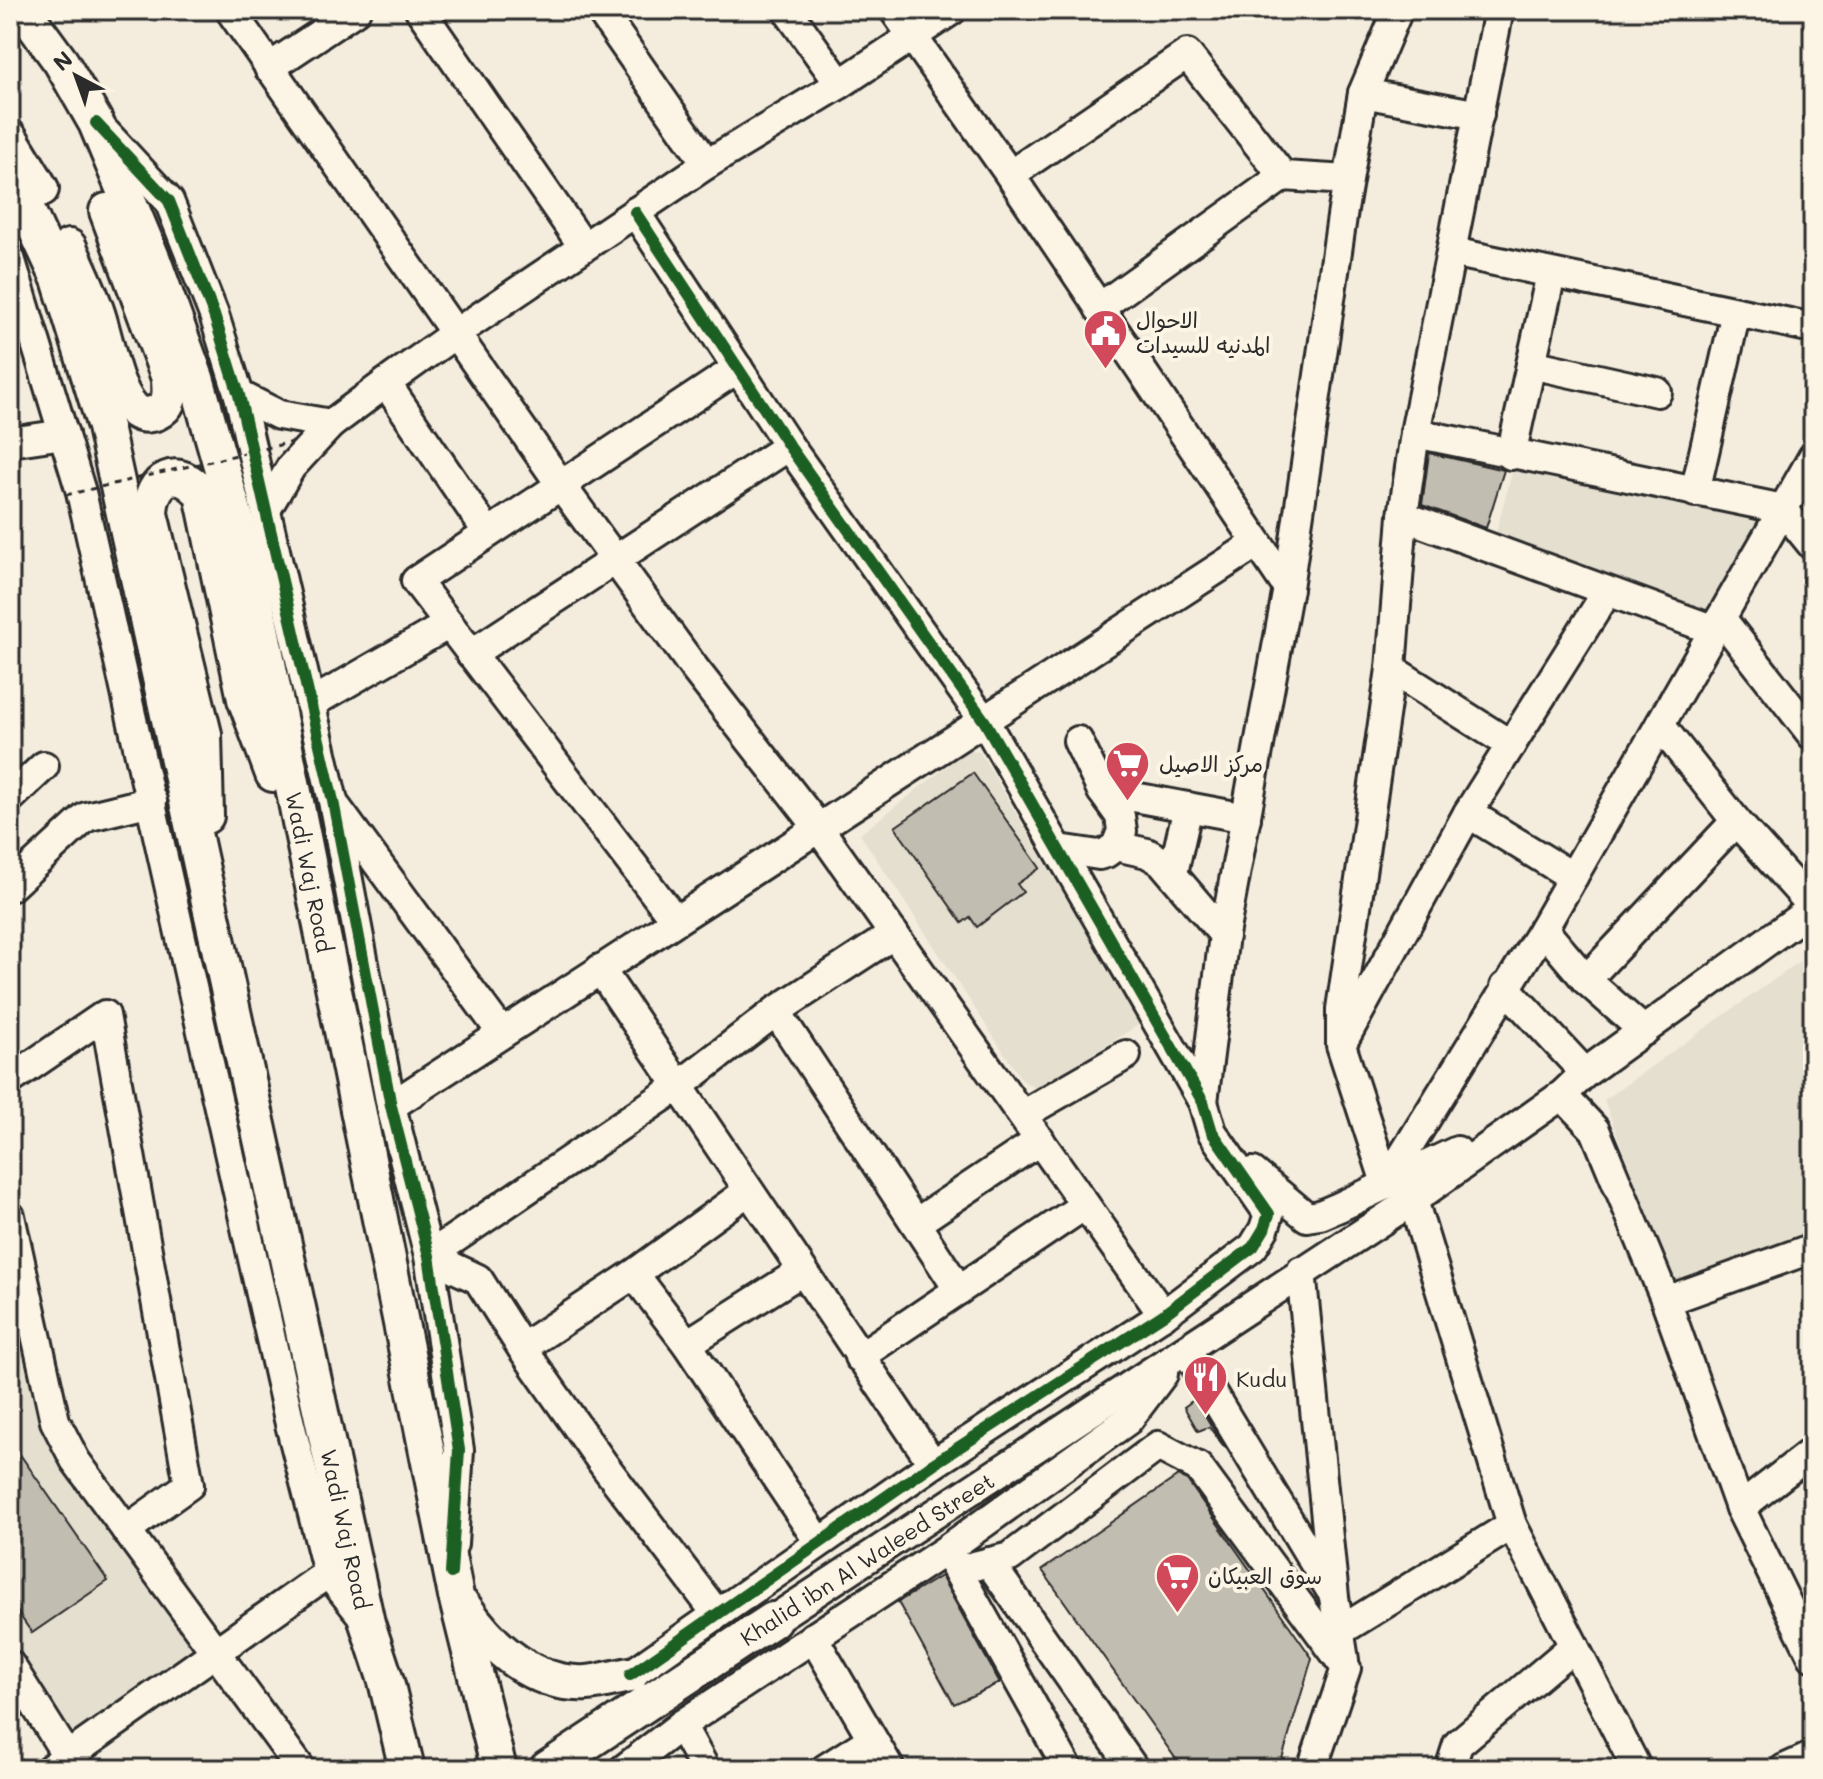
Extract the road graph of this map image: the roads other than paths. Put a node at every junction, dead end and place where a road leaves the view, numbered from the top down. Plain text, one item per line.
1 (23, 10) edge
2 (230, 10) edge
3 (356, 10) edge
4 (420, 10) edge
5 (600, 10) edge
6 (787, 10) edge
7 (894, 10) edge
8 (952, 10) edge
9 (1398, 10) edge
10 (1499, 10) edge
11 (913, 38) junction
12 (269, 68) junction
13 (840, 84) junction
14 (1363, 93) junction
15 (1479, 115) junction
16 (96, 123) junction
17 (10, 138) edge
18 (707, 164) junction
19 (10, 173) edge
20 (1010, 175) junction
21 (1283, 176) junction
22 (1348, 180) junction
23 (635, 212) junction
24 (583, 246) junction
25 (1452, 252) junction
26 (10, 258) edge
27 (1551, 274) junction
28 (1099, 308) junction
29 (1736, 312) junction
30 (1813, 328) edge
31 (456, 333) junction
32 (1531, 364) junction
33 (738, 368) junction
34 (386, 383) junction
35 (1657, 392) dead end
36 (239, 395) junction
37 (331, 424) junction
38 (1415, 433) junction
39 (64, 434) junction
40 (10, 442) edge
41 (789, 446) junction
42 (1511, 455) junction
43 (1813, 457) edge
44 (561, 485) junction
45 (1695, 492) junction
46 (267, 508) junction
47 (1783, 509) junction
48 (1403, 516) junction
49 (488, 533) junction
50 (1257, 543) junction
51 (1813, 546) edge
52 (615, 559) junction
53 (1288, 588) junction
54 (1607, 592) junction
55 (449, 624) junction
56 (1717, 624) junction
57 (471, 654) junction
58 (1391, 669) junction
59 (310, 704) junction
60 (985, 722) junction
61 (1660, 725) junction
62 (1813, 736) edge
63 (1078, 741) dead end
64 (1511, 745) junction
65 (44, 766) dead end
66 (1102, 791) junction
67 (10, 798) edge
68 (152, 801) junction
69 (333, 801) junction
70 (1188, 807) junction
71 (1468, 813) junction
72 (1246, 818) junction
73 (1736, 821) junction
74 (818, 827) junction
75 (1116, 846) junction
76 (1059, 849) junction
77 (308, 868) junction
78 (1173, 873) junction
79 (1573, 877) junction
80 (10, 887) edge
81 (207, 892) junction
82 (1813, 908) edge
83 (675, 920) junction
84 (1543, 929) junction
85 (894, 934) junction
86 (1224, 935) junction
87 (600, 969) junction
88 (1586, 980) junction
89 (1505, 987) junction
90 (776, 1011) junction
91 (1644, 1031) junction
92 (502, 1033) junction
93 (1341, 1045) junction
94 (1126, 1055) dead end
95 (1585, 1073) junction
96 (10, 1080) edge
97 (680, 1085) junction
98 (1562, 1095) junction
99 (1203, 1102) junction
100 (391, 1106) junction
101 (1022, 1115) junction
102 (1212, 1132) junction
103 (1500, 1139) junction
104 (1040, 1140) junction
105 (1386, 1183) junction
106 (748, 1191) junction
107 (1413, 1200) junction
108 (1085, 1205) junction
109 (10, 1216) edge
110 (916, 1223) junction
111 (1813, 1249) edge
112 (429, 1256) junction
113 (802, 1271) junction
114 (1301, 1271) junction
115 (634, 1274) junction
116 (10, 1282) edge
117 (959, 1290) junction
118 (1666, 1301) junction
119 (1163, 1315) junction
120 (32, 1318) junction
121 (10, 1336) edge
122 (687, 1344) junction
123 (522, 1348) junction
124 (1182, 1353) junction
125 (859, 1357) junction
126 (1813, 1451) edge
127 (933, 1464) junction
128 (1740, 1508) junction
129 (1512, 1525) junction
130 (126, 1530) junction
131 (819, 1542) junction
132 (952, 1560) junction
133 (989, 1562) junction
134 (328, 1573) junction
135 (454, 1584) junction
136 (1334, 1597) junction
137 (717, 1614) junction
138 (773, 1620) joint
139 (367, 1623) junction
140 (1340, 1631) junction
141 (813, 1637) junction
142 (1810, 1641) edge
143 (1574, 1646) junction
144 (215, 1653) junction
145 (10, 1665) edge
146 (1346, 1668) junction
147 (630, 1675) joint
148 (386, 1681) junction
149 (681, 1725) junction
150 (872, 1739) junction
151 (1813, 1756) edge
152 (59, 1763) edge
153 (301, 1769) edge
154 (395, 1769) edge
155 (407, 1769) edge
156 (499, 1769) edge
157 (547, 1769) edge
158 (624, 1769) edge
159 (705, 1769) edge
160 (825, 1769) edge
161 (890, 1769) edge
162 (1068, 1769) edge
163 (1134, 1769) edge
164 (1312, 1769) edge
165 (1450, 1769) edge
166 (1637, 1769) edge
167 (1784, 1769) edge

1 - 16 main road, Wadi Waj Road
1 - 17 main road
2 - 12 street
3 - 12 street
4 - 24 street
5 - 18 street
6 - 13 street
7 - 11 street
8 - 11 street
9 - 14 street
10 - 15 street
11 - 13 street
11 - 20 street
12 - 31 street
13 - 18 street
14 - 15 street
14 - 22 street
15 - 25 street
16 - 36 street
16 - 77 main road, Wadi Waj Road
18 - 23 street
19 - 81 main road, Wadi Waj Road
20 - 21 street
20 - 28 street
21 - 22 street
21 - 28 street
22 - 53 street
23 - 24 street
23 - 33 street
24 - 31 street
25 - 27 street
25 - 38 street
26 - 39 street
27 - 29 street
27 - 32 street
28 - 50 street
29 - 30 street
29 - 45 street
31 - 34 street
31 - 44 street
32 - 35 street
32 - 42 street
33 - 41 street
33 - 44 street
34 - 37 street
34 - 49 street
36 - 37 street
36 - 46 street
37 - 46 street
38 - 42 street
38 - 48 street
39 - 40 street
39 - 68 street
41 - 52 street
41 - 60 street
42 - 45 street
43 - 47 street
44 - 49 street
44 - 52 street
45 - 47 street
46 - 59 street
47 - 51 street
47 - 56 street
48 - 54 street
48 - 58 street
49 - 55 street
50 - 53 street
50 - 60 street
52 - 57 street
52 - 74 street
53 - 72 street
54 - 56 street
54 - 64 street
55 - 57 street
55 - 59 street
56 - 61 street
56 - 62 street
57 - 83 street
58 - 64 street
58 - 93 street
59 - 69 street
60 - 74 street
60 - 76 street
61 - 73 street
61 - 79 street
63 - 66 street
64 - 71 street
65 - 67 street
66 - 70 street
66 - 75 street
68 - 80 street
68 - 134 street
69 - 92 street
69 - 100 street
70 - 72 street
70 - 78 street
71 - 79 street
71 - 93 street
72 - 86 street
73 - 82 street
73 - 88 street
74 - 83 street
74 - 85 street
75 - 76 street
75 - 78 street
76 - 99 street
77 - 81 main road
77 - 135 main road, Wadi Waj Road
78 - 86 street
79 - 84 street
81 - 139 main road, Wadi Waj Road
82 - 91 street, Khalid ibn Al Waleed Street
83 - 87 street
84 - 88 street
84 - 89 street
85 - 90 street
85 - 101 street
86 - 99 street
87 - 92 street
87 - 97 street
88 - 91 street
89 - 95 street
89 - 105 street
90 - 97 street
90 - 110 street
91 - 95 street, Khalid ibn Al Waleed Street
92 - 100 street
93 - 105 street
94 - 101 street
95 - 98 street, Khalid ibn Al Waleed Street
96 - 130 street
97 - 106 street
97 - 112 street
98 - 103 street, Khalid ibn Al Waleed Street
98 - 118 street
99 - 102 street
100 - 112 street
101 - 104 street
102 - 105 street
102 - 119 street
103 - 105 street
103 - 107 street, Khalid ibn Al Waleed Street
104 - 108 street
104 - 110 street
106 - 113 street
106 - 115 street
107 - 114 street, Khalid ibn Al Waleed Street
107 - 129 street
108 - 117 street
108 - 119 street
109 - 120 street
110 - 117 street
111 - 118 street
112 - 123 street
112 - 135 street
113 - 122 street
113 - 125 street
114 - 124 street, Khalid ibn Al Waleed Street
114 - 136 street
115 - 122 street
115 - 123 street
116 - 120 street
117 - 125 street
118 - 128 street
119 - 127 street
120 - 121 street
120 - 130 street
122 - 131 street
123 - 137 street
124 - 132 street
124 - 136 street
124 - 138 street, Khalid ibn Al Waleed Street
125 - 127 street
126 - 128 street
127 - 131 street
128 - 142 street
129 - 140 street
129 - 143 street
130 - 144 street
131 - 137 street
132 - 133 street
132 - 141 street
132 - 162 street
133 - 146 street
133 - 163 street
134 - 139 street
134 - 144 street
135 - 147 main road
135 - 156 main road, Wadi Waj Road
136 - 140 street
137 - 147 street
138 - 157 main road, Khalid ibn Al Waleed Street
139 - 148 main road, Wadi Waj Road
140 - 146 street
141 - 149 street
141 - 150 street
143 - 165 street
143 - 166 street
144 - 152 street
144 - 153 street
145 - 152 street
146 - 164 street
148 - 154 main road
148 - 155 main road, Wadi Waj Road
149 - 158 street
149 - 159 street
150 - 160 street
150 - 161 street
151 - 167 street

